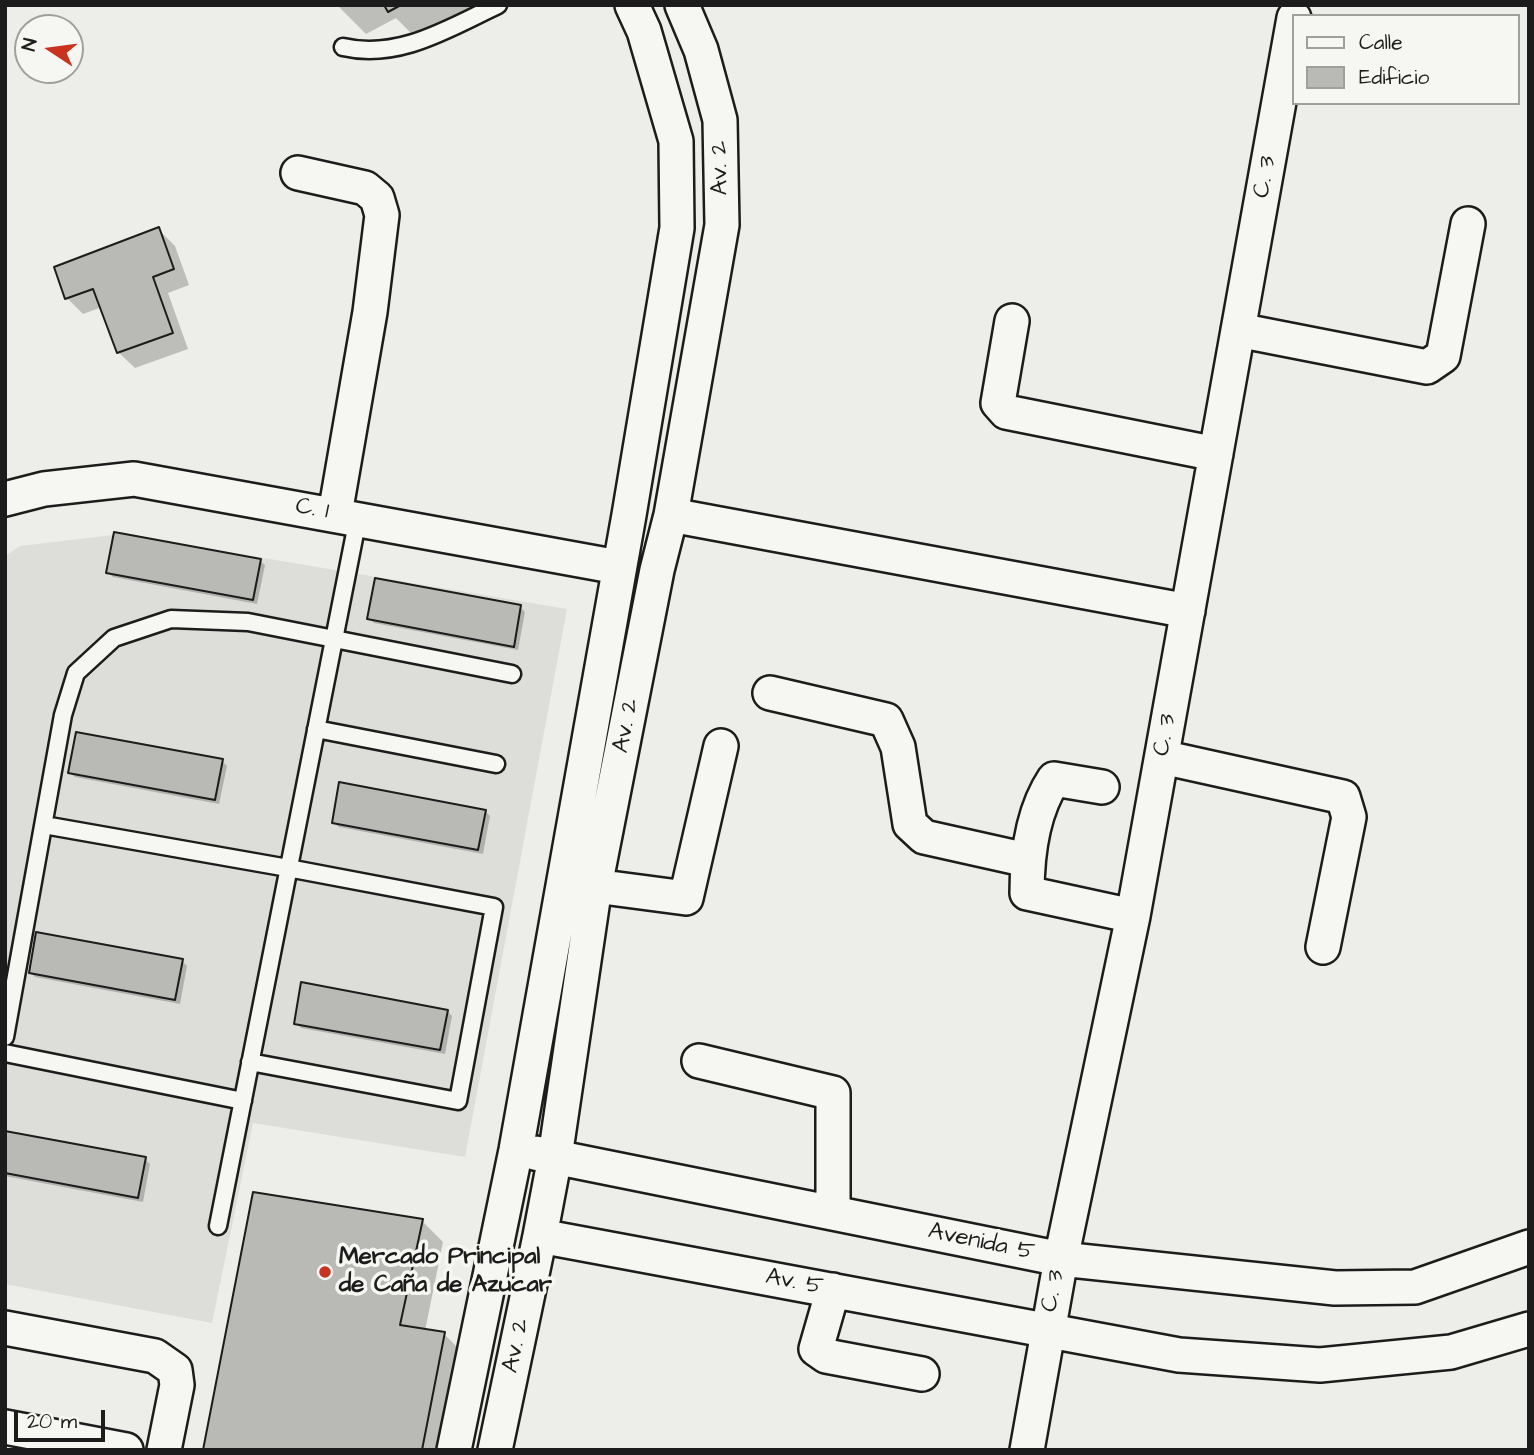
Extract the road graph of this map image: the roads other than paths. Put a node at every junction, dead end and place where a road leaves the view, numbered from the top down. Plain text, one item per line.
1 (498, 5) edge
2 (632, 5) edge
3 (682, 5) edge
4 (1292, 28) edge
5 (343, 47) dead end
6 (298, 173) dead end
7 (1468, 224) dead end
8 (1012, 321) dead end
9 (1238, 330) junction
10 (1216, 454) junction
11 (5, 499) edge
12 (671, 514) junction
13 (346, 516) junction
14 (618, 567) junction
15 (1188, 611) junction
16 (334, 638) junction
17 (512, 674) dead end
18 (770, 692) dead end
19 (316, 729) junction
20 (721, 746) dead end
21 (1162, 757) junction
22 (496, 764) dead end
23 (1102, 787) dead end
24 (44, 825) junction
25 (1027, 860) junction
26 (288, 868) junction
27 (595, 886) junction
28 (1133, 916) junction
29 (1323, 947) dead end
30 (5, 1037) edge
31 (5, 1053) edge
32 (699, 1060) dead end
33 (250, 1062) junction
34 (243, 1101) junction
35 (516, 1150) junction
36 (555, 1157) junction
37 (833, 1212) junction
38 (218, 1226) dead end
39 (540, 1236) junction
40 (1529, 1247) edge
41 (1060, 1259) junction
42 (833, 1290) junction
43 (5, 1328) edge
44 (1529, 1329) edge
45 (1047, 1330) junction
46 (922, 1374) dead end
47 (5, 1427) edge
48 (126, 1450) edge
49 (164, 1450) edge
50 (454, 1450) edge
51 (495, 1450) edge
52 (1027, 1450) edge

1 - 5 lane
2 - 14 street, Av. 2
3 - 12 street, Av. 2
4 - 9 street, C. 3
6 - 13 street
7 - 9 street
8 - 10 street
9 - 10 street, C. 3
10 - 15 street, C. 3
11 - 13 street, C. 1
12 - 15 street
12 - 27 street, Av. 2
13 - 14 street, C. 1
13 - 16 lane
14 - 35 street, Av. 2
15 - 21 street, C. 3
16 - 17 lane
16 - 19 lane
16 - 24 lane
18 - 25 street
19 - 22 lane
19 - 26 lane
20 - 27 street
21 - 28 street, C. 3
21 - 29 street
23 - 25 street
24 - 26 lane
24 - 30 lane
25 - 28 street
26 - 33 lane
26 - 33 lane
27 - 36 street, Av. 2
28 - 41 street, C. 3
31 - 34 lane
32 - 37 street
33 - 34 lane
34 - 38 lane
35 - 36 street, Avenida 5
35 - 50 street, Av. 2
36 - 37 street, Avenida 5
36 - 39 street, Av. 2
37 - 41 street, Avenida 5
39 - 42 street, Av. 5
39 - 51 street, Av. 2
40 - 41 street, Avenida 5
41 - 45 street, C. 3
42 - 45 street, Av. 5
42 - 46 street
43 - 49 street
44 - 45 street
45 - 52 street, C. 3
47 - 48 street

